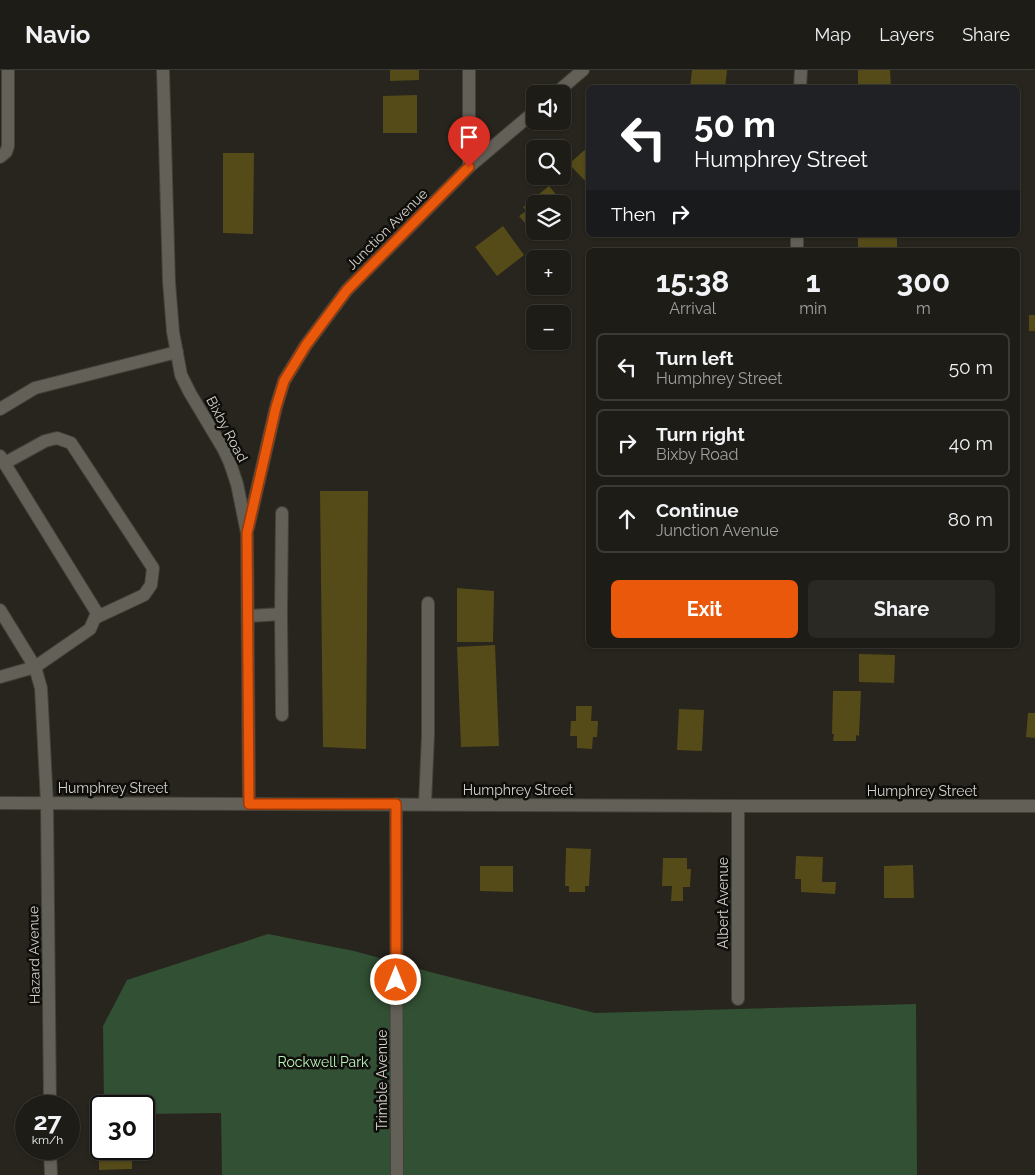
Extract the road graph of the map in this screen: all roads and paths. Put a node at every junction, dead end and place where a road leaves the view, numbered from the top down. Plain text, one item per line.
1 (8, 70) edge
2 (163, 70) edge
3 (469, 70) edge
4 (583, 70) edge
5 (801, 70) edge
6 (566, 85) edge
7 (800, 85) edge
8 (526, 119) edge
9 (0, 157) edge
10 (469, 167) junction
11 (177, 352) junction
12 (0, 409) edge
13 (2, 460) edge
14 (282, 513) dead end
15 (247, 533) junction
16 (428, 603) dead end
17 (0, 610) edge
18 (281, 614) junction
19 (248, 616) junction
20 (95, 618) junction
21 (35, 667) junction
22 (0, 677) edge
23 (282, 715) dead end
24 (0, 803) edge
25 (47, 803) junction
26 (249, 804) junction
27 (396, 804) junction
28 (425, 804) junction
29 (738, 806) junction
30 (1035, 806) edge
31 (738, 1000) dead end
32 (50, 1095) edge
33 (50, 1160) edge
34 (51, 1175) edge
35 (397, 1175) edge

1 - 9 street
2 - 11 street, Bixby Road
3 - 10 street
4 - 6 street
5 - 7 street
8 - 10 street, Junction Avenue
10 - 15 street, Junction Avenue
11 - 12 street
11 - 15 street, Bixby Road
13 - 20 street
13 - 20 street
14 - 18 street
15 - 19 street, Bixby Road
16 - 28 street
17 - 21 street, Hazard Avenue
18 - 19 street
18 - 23 street
19 - 26 street, Bixby Road
20 - 21 street
21 - 22 street
21 - 25 street, Hazard Avenue
24 - 25 street, Humphrey Street
25 - 26 street, Humphrey Street
25 - 32 street, Hazard Avenue
26 - 27 street, Humphrey Street
27 - 28 street, Humphrey Street
27 - 35 street, Trimble Avenue
28 - 29 street, Humphrey Street
29 - 30 street, Humphrey Street
29 - 31 street, Albert Avenue
33 - 34 street

